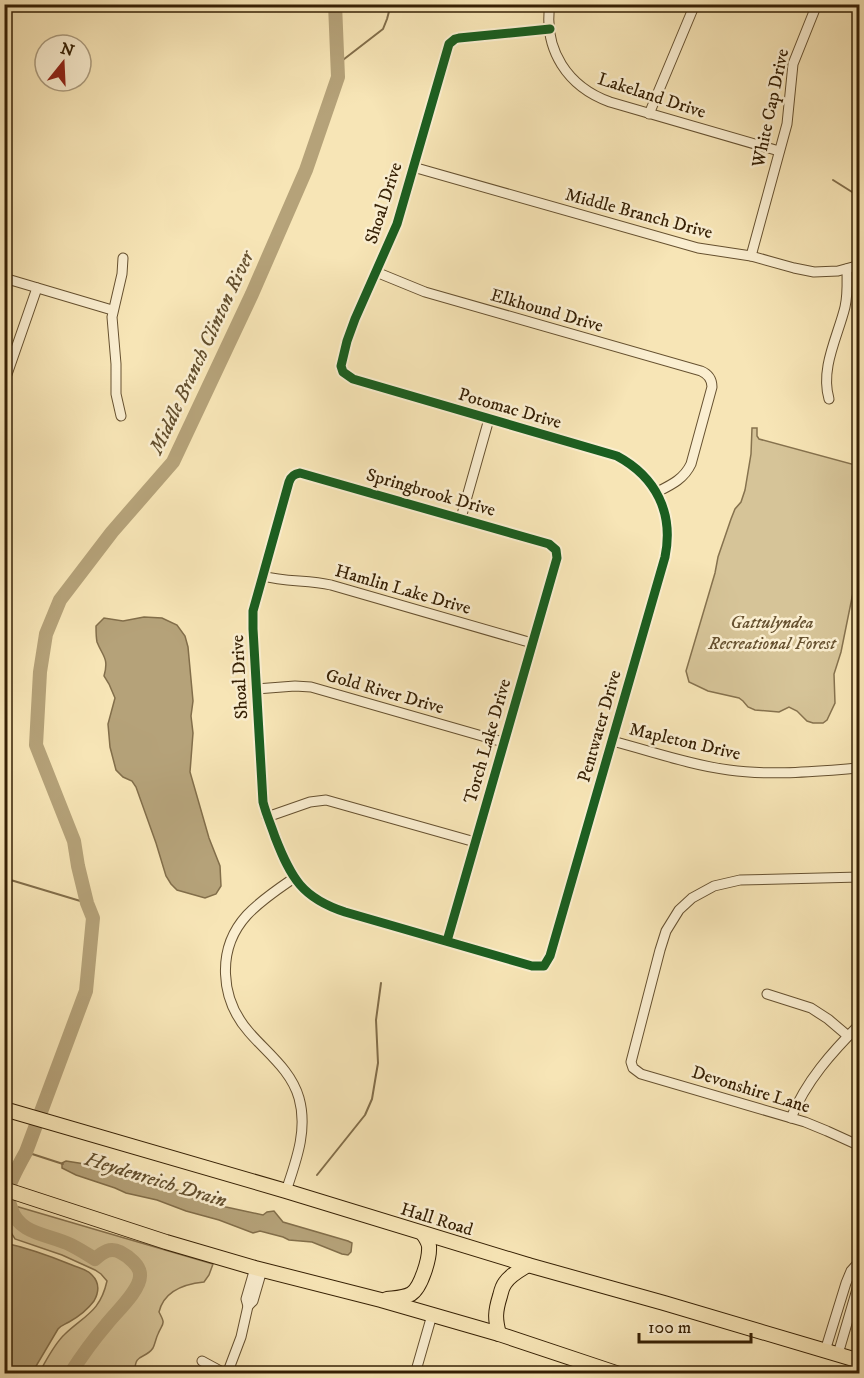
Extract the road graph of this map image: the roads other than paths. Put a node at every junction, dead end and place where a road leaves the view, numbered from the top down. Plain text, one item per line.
1 (550, 4) edge
2 (695, 4) edge
3 (817, 4) edge
4 (550, 29) junction
5 (649, 114) junction
6 (779, 151) junction
7 (413, 167) junction
8 (751, 256) junction
9 (123, 258) dead end
10 (860, 265) edge
11 (847, 269) junction
12 (376, 272) junction
13 (4, 278) edge
14 (37, 288) junction
15 (112, 310) junction
16 (343, 372) joint
17 (4, 383) edge
18 (829, 399) dead end
19 (121, 416) dead end
20 (489, 419) junction
21 (295, 474) joint
22 (657, 492) junction
23 (461, 518) junction
24 (556, 550) joint
25 (262, 576) junction
26 (532, 643) junction
27 (256, 689) junction
28 (612, 741) junction
29 (503, 742) junction
30 (860, 768) edge
31 (267, 817) junction
32 (475, 842) junction
33 (860, 877) edge
34 (294, 878) junction
35 (447, 941) junction
36 (544, 966) joint
37 (767, 994) dead end
38 (860, 1024) edge
39 (848, 1036) junction
40 (10, 1110) edge
41 (791, 1118) junction
42 (860, 1146) edge
43 (4, 1189) edge
44 (286, 1191) junction
45 (423, 1233) junction
46 (859, 1262) edge
47 (528, 1265) junction
48 (259, 1269) junction
49 (860, 1280) edge
50 (843, 1292) junction
51 (855, 1296) junction
52 (381, 1300) junction
53 (432, 1315) junction
54 (499, 1334) junction
55 (832, 1353) junction
56 (202, 1361) dead end
57 (860, 1361) edge
58 (227, 1374) edge
59 (415, 1374) edge
60 (619, 1374) edge

1 - 4 street, Lakeland Drive
2 - 5 street
3 - 6 street, White Cap Drive
4 - 5 street, Lakeland Drive
4 - 7 street, Shoal Drive
5 - 6 street, Lakeland Drive
6 - 8 street, White Cap Drive
7 - 8 street, Middle Branch Drive
7 - 12 street, Shoal Drive
8 - 11 street, Middle Branch Drive
9 - 15 street
10 - 11 street, Middle Branch Drive
11 - 18 street
12 - 16 street, Shoal Drive
12 - 22 street, Elkhound Drive
13 - 14 street
14 - 15 street
14 - 17 street
15 - 19 street
16 - 20 street, Potomac Drive
20 - 22 street, Potomac Drive
20 - 23 street
21 - 23 street, Springbrook Drive
21 - 25 street, Shoal Drive
22 - 28 street, Pentwater Drive
23 - 24 street, Springbrook Drive
24 - 26 street, Torch Lake Drive
25 - 26 street, Hamlin Lake Drive
25 - 27 street, Shoal Drive
26 - 29 street, Torch Lake Drive
27 - 29 street, Gold River Drive
27 - 31 street, Shoal Drive
28 - 30 street, Mapleton Drive
28 - 36 street, Pentwater Drive
29 - 32 street, Torch Lake Drive
31 - 32 street
31 - 34 street, Shoal Drive
32 - 35 street, Torch Lake Drive
33 - 41 street, Devonshire Lane
34 - 35 street, Shoal Drive
34 - 44 street
35 - 36 street, Shoal Drive
37 - 39 street
38 - 39 street
39 - 41 street
40 - 44 highway, Hall Road
41 - 42 street, Devonshire Lane
43 - 48 highway
44 - 45 highway, Hall Road
45 - 47 highway, Hall Road
45 - 52 highway
46 - 50 street
47 - 54 highway
47 - 55 highway, Hall Road
48 - 52 highway
48 - 58 street
49 - 51 street
50 - 51 street
50 - 55 street
51 - 55 street
52 - 53 highway
53 - 54 highway
53 - 59 street
54 - 60 highway
55 - 57 highway, Hall Road
56 - 58 street

